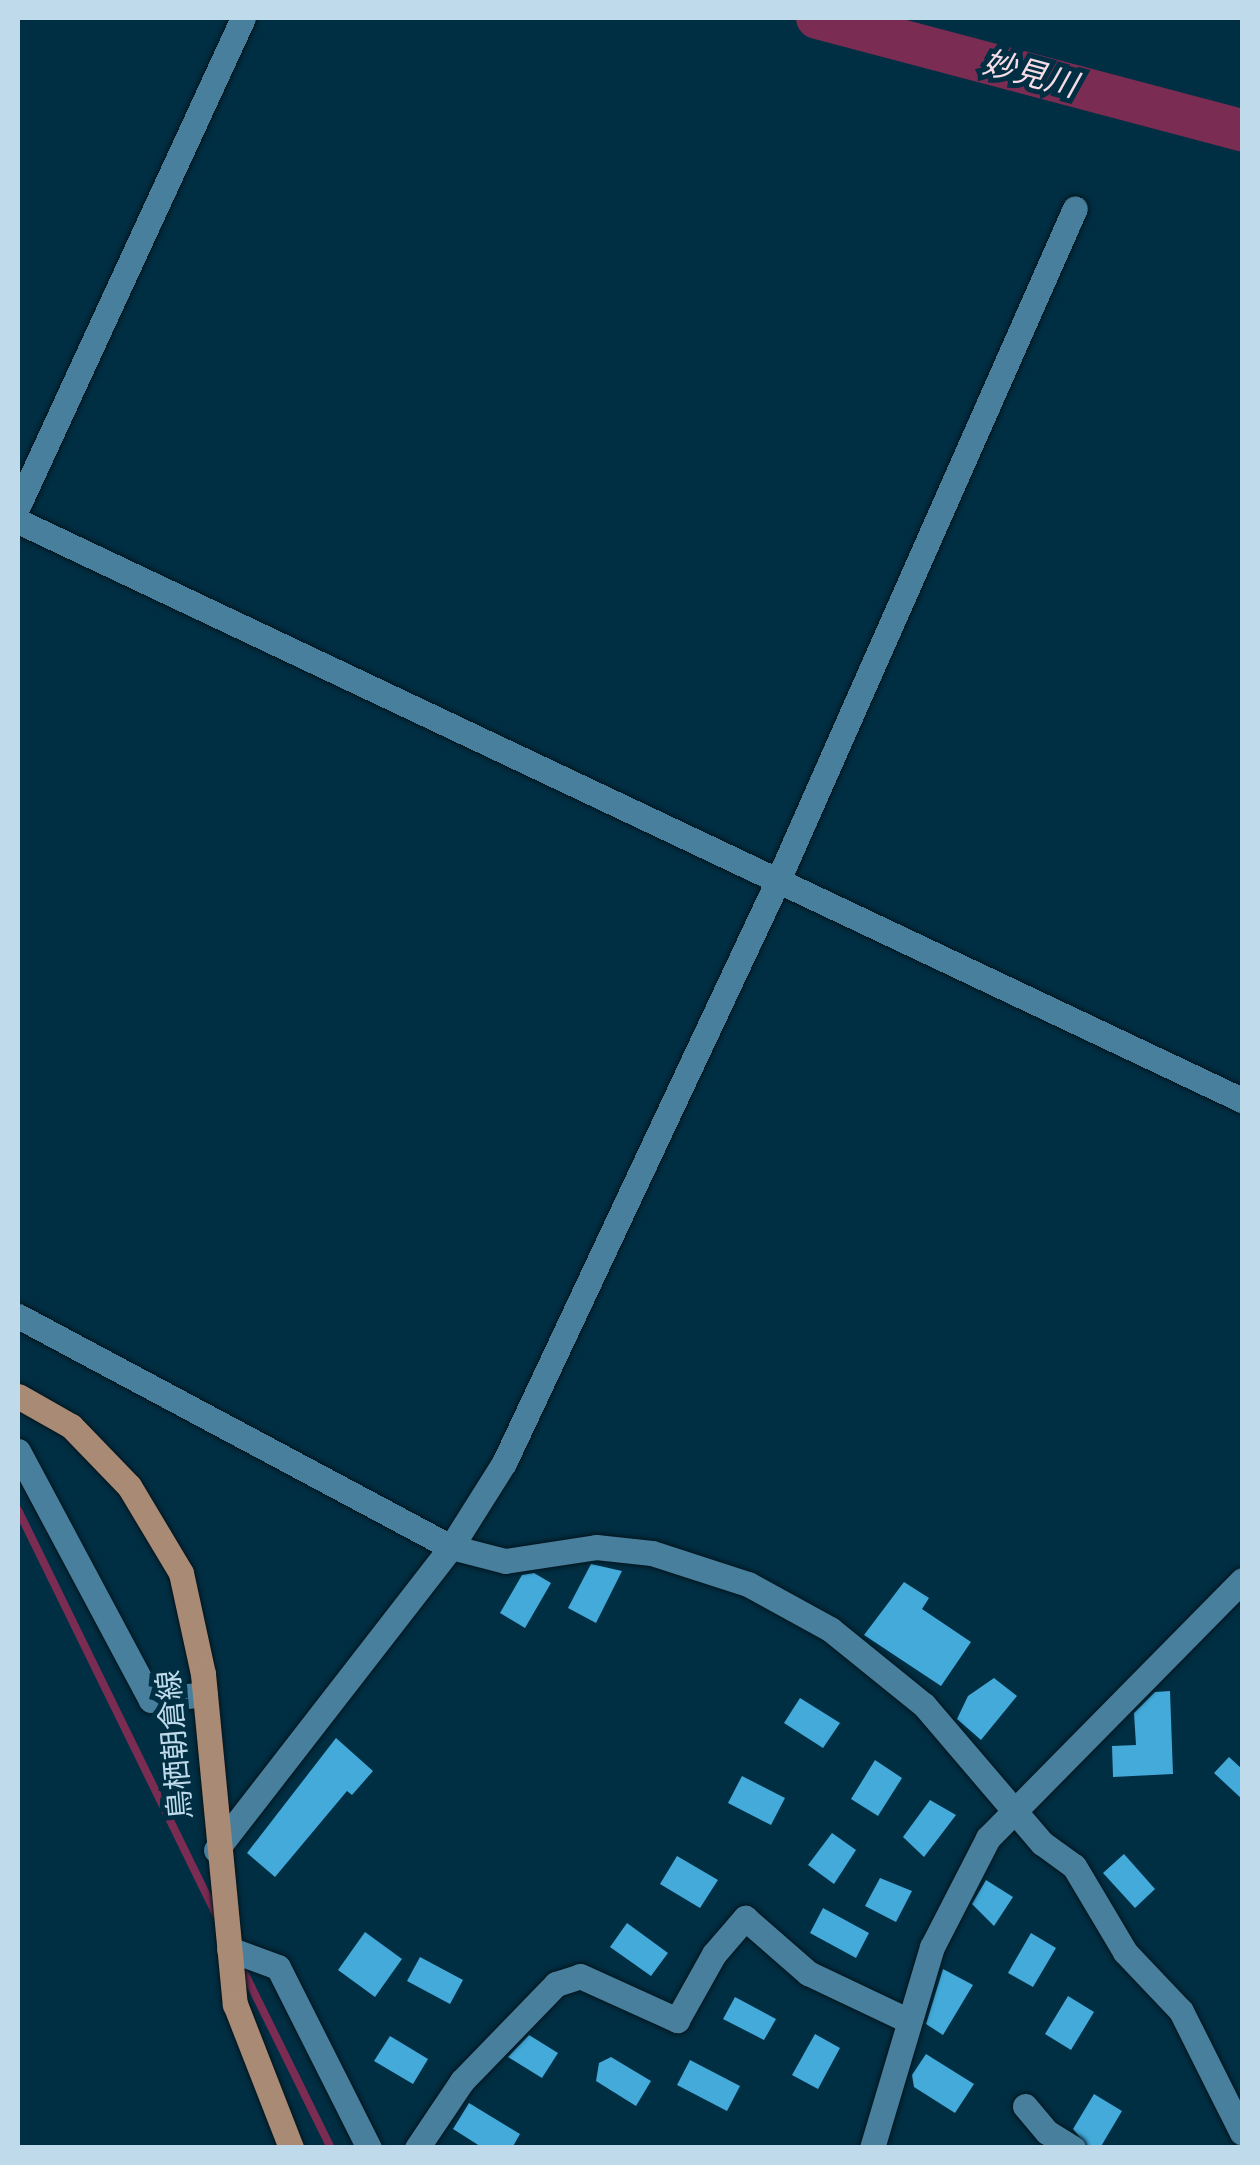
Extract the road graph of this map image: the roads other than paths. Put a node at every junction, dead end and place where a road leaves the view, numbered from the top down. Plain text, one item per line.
1 (243, 18) edge
2 (1075, 208) dead end
3 (18, 506) edge
4 (18, 521) edge
5 (779, 878) junction
6 (1242, 1100) edge
7 (18, 1316) edge
8 (18, 1397) edge
9 (18, 1452) edge
10 (451, 1547) junction
11 (1242, 1580) edge
12 (205, 1694) junction
13 (1018, 1808) junction
14 (216, 1850) junction
15 (230, 1949) junction
16 (909, 2022) junction
17 (1026, 2106) dead end
18 (1242, 2133) edge
19 (290, 2148) edge
20 (369, 2148) edge
21 (418, 2148) edge
22 (872, 2148) edge
23 (1074, 2148) edge

1 - 3 street
2 - 5 street
4 - 5 street
5 - 6 street
5 - 10 street
7 - 10 street
8 - 12 main road, 鳥栖朝倉線
9 - 12 street
10 - 13 street
10 - 14 street
11 - 13 street
12 - 14 main road, 鳥栖朝倉線
13 - 16 street
13 - 18 street
14 - 15 main road, 鳥栖朝倉線
15 - 19 main road, 鳥栖朝倉線
15 - 20 street
16 - 21 street
16 - 22 street
17 - 23 street

